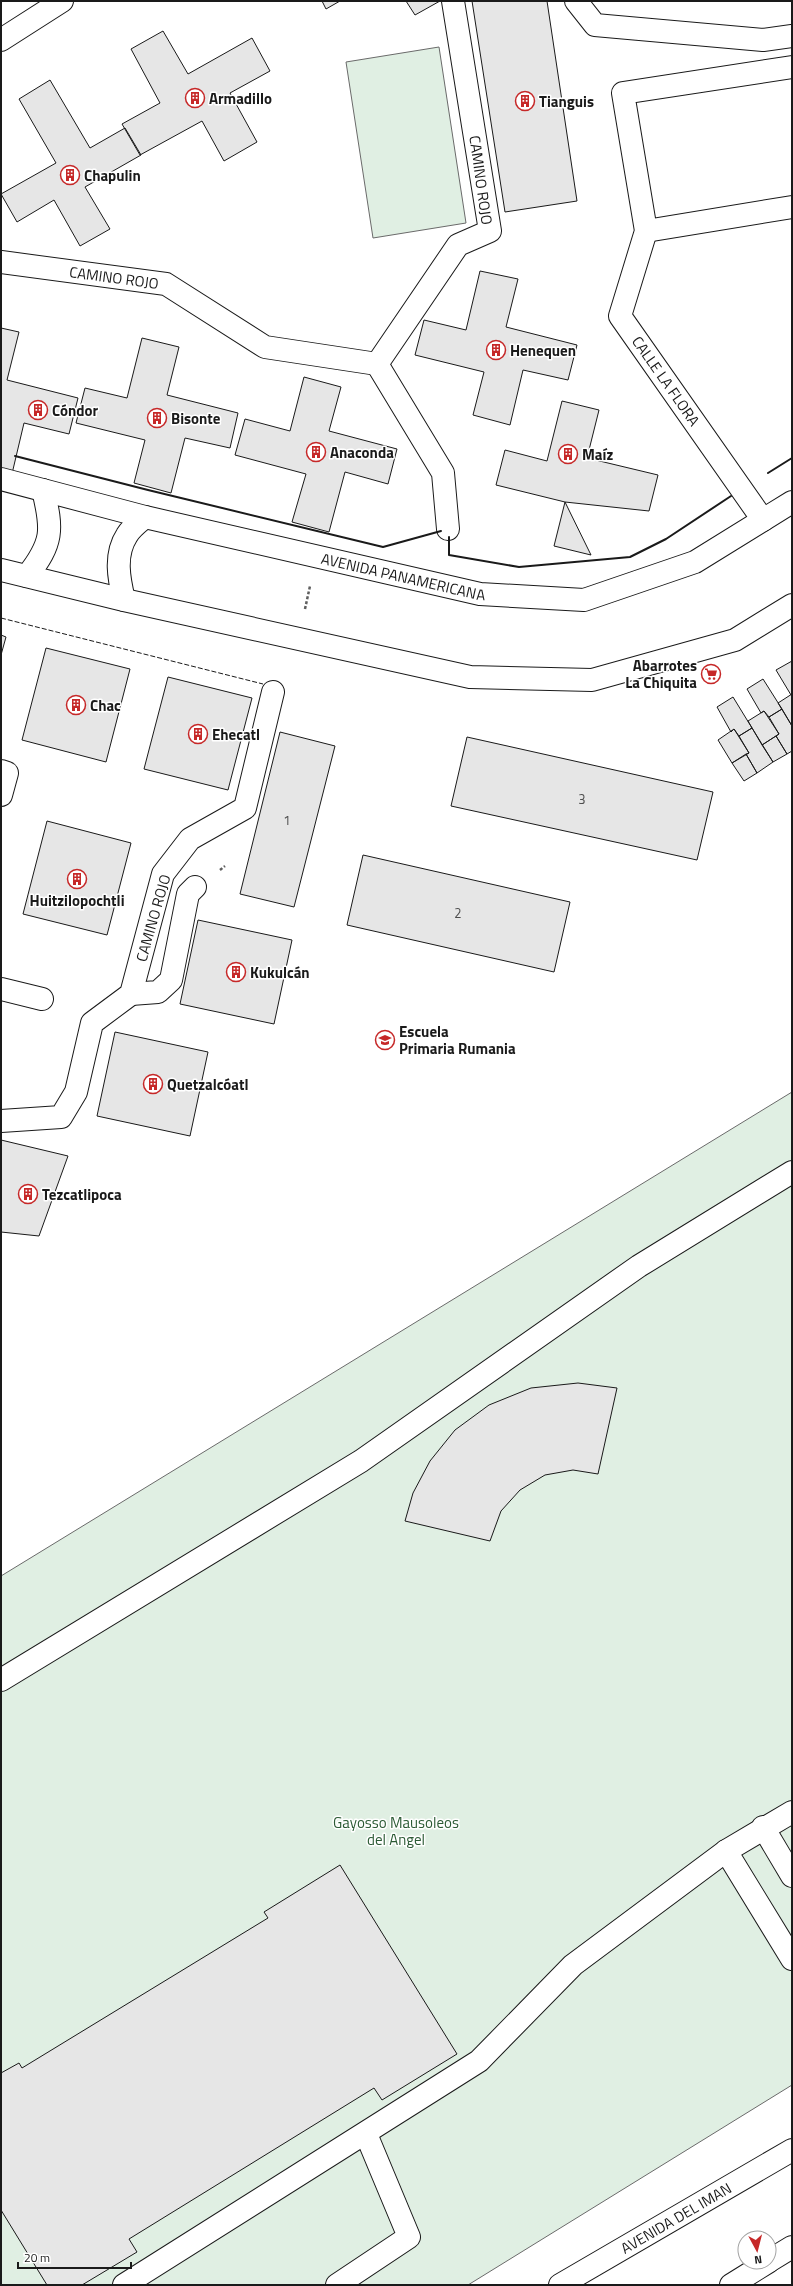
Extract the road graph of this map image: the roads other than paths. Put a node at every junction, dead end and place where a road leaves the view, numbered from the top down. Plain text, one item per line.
1 (62, 1) edge
2 (453, 1) edge
3 (576, 1) edge
4 (792, 36) edge
5 (1, 40) edge
6 (792, 67) edge
7 (792, 207) edge
8 (646, 231) junction
9 (1, 262) edge
10 (377, 364) junction
11 (1, 479) edge
12 (43, 490) junction
13 (792, 502) edge
14 (145, 517) junction
15 (763, 520) junction
16 (448, 529) dead end
17 (1, 570) edge
18 (27, 576) junction
19 (124, 600) junction
20 (792, 605) edge
21 (273, 692) dead end
22 (1, 771) edge
23 (1, 794) edge
24 (195, 887) dead end
25 (1, 989) edge
26 (131, 994) junction
27 (42, 999) dead end
28 (1, 1121) edge
29 (792, 1172) edge
30 (1, 1680) edge
31 (792, 1812) edge
32 (763, 1827) junction
33 (726, 1851) junction
34 (792, 1876) edge
35 (792, 1958) edge
36 (366, 2134) junction
37 (792, 2150) edge
38 (792, 2246) edge
39 (777, 2256) edge
40 (755, 2270) edge
41 (124, 2285) edge
42 (337, 2285) edge
43 (560, 2285) edge
44 (731, 2285) edge

1 - 5 street
2 - 10 street, CAMINO ROJO
3 - 4 street
6 - 8 street, CALLE LA FLORA
7 - 8 street
8 - 15 street, CALLE LA FLORA
9 - 10 street, CAMINO ROJO
10 - 16 street
11 - 12 street, AVENIDA PANAMERICANA
12 - 14 street, AVENIDA PANAMERICANA
12 - 18 street
13 - 15 street, AVENIDA PANAMERICANA
14 - 15 street, AVENIDA PANAMERICANA
14 - 19 street
17 - 18 street
18 - 19 street
19 - 20 street
21 - 26 street, CAMINO ROJO
22 - 23 street
24 - 26 street, CAMINO ROJO
25 - 27 street
26 - 28 street
29 - 30 street
31 - 32 street
32 - 33 street
32 - 34 street
33 - 35 street
33 - 36 street
36 - 41 street
36 - 42 street
37 - 43 street, AVENIDA DEL IMAN
38 - 39 street
40 - 44 street

